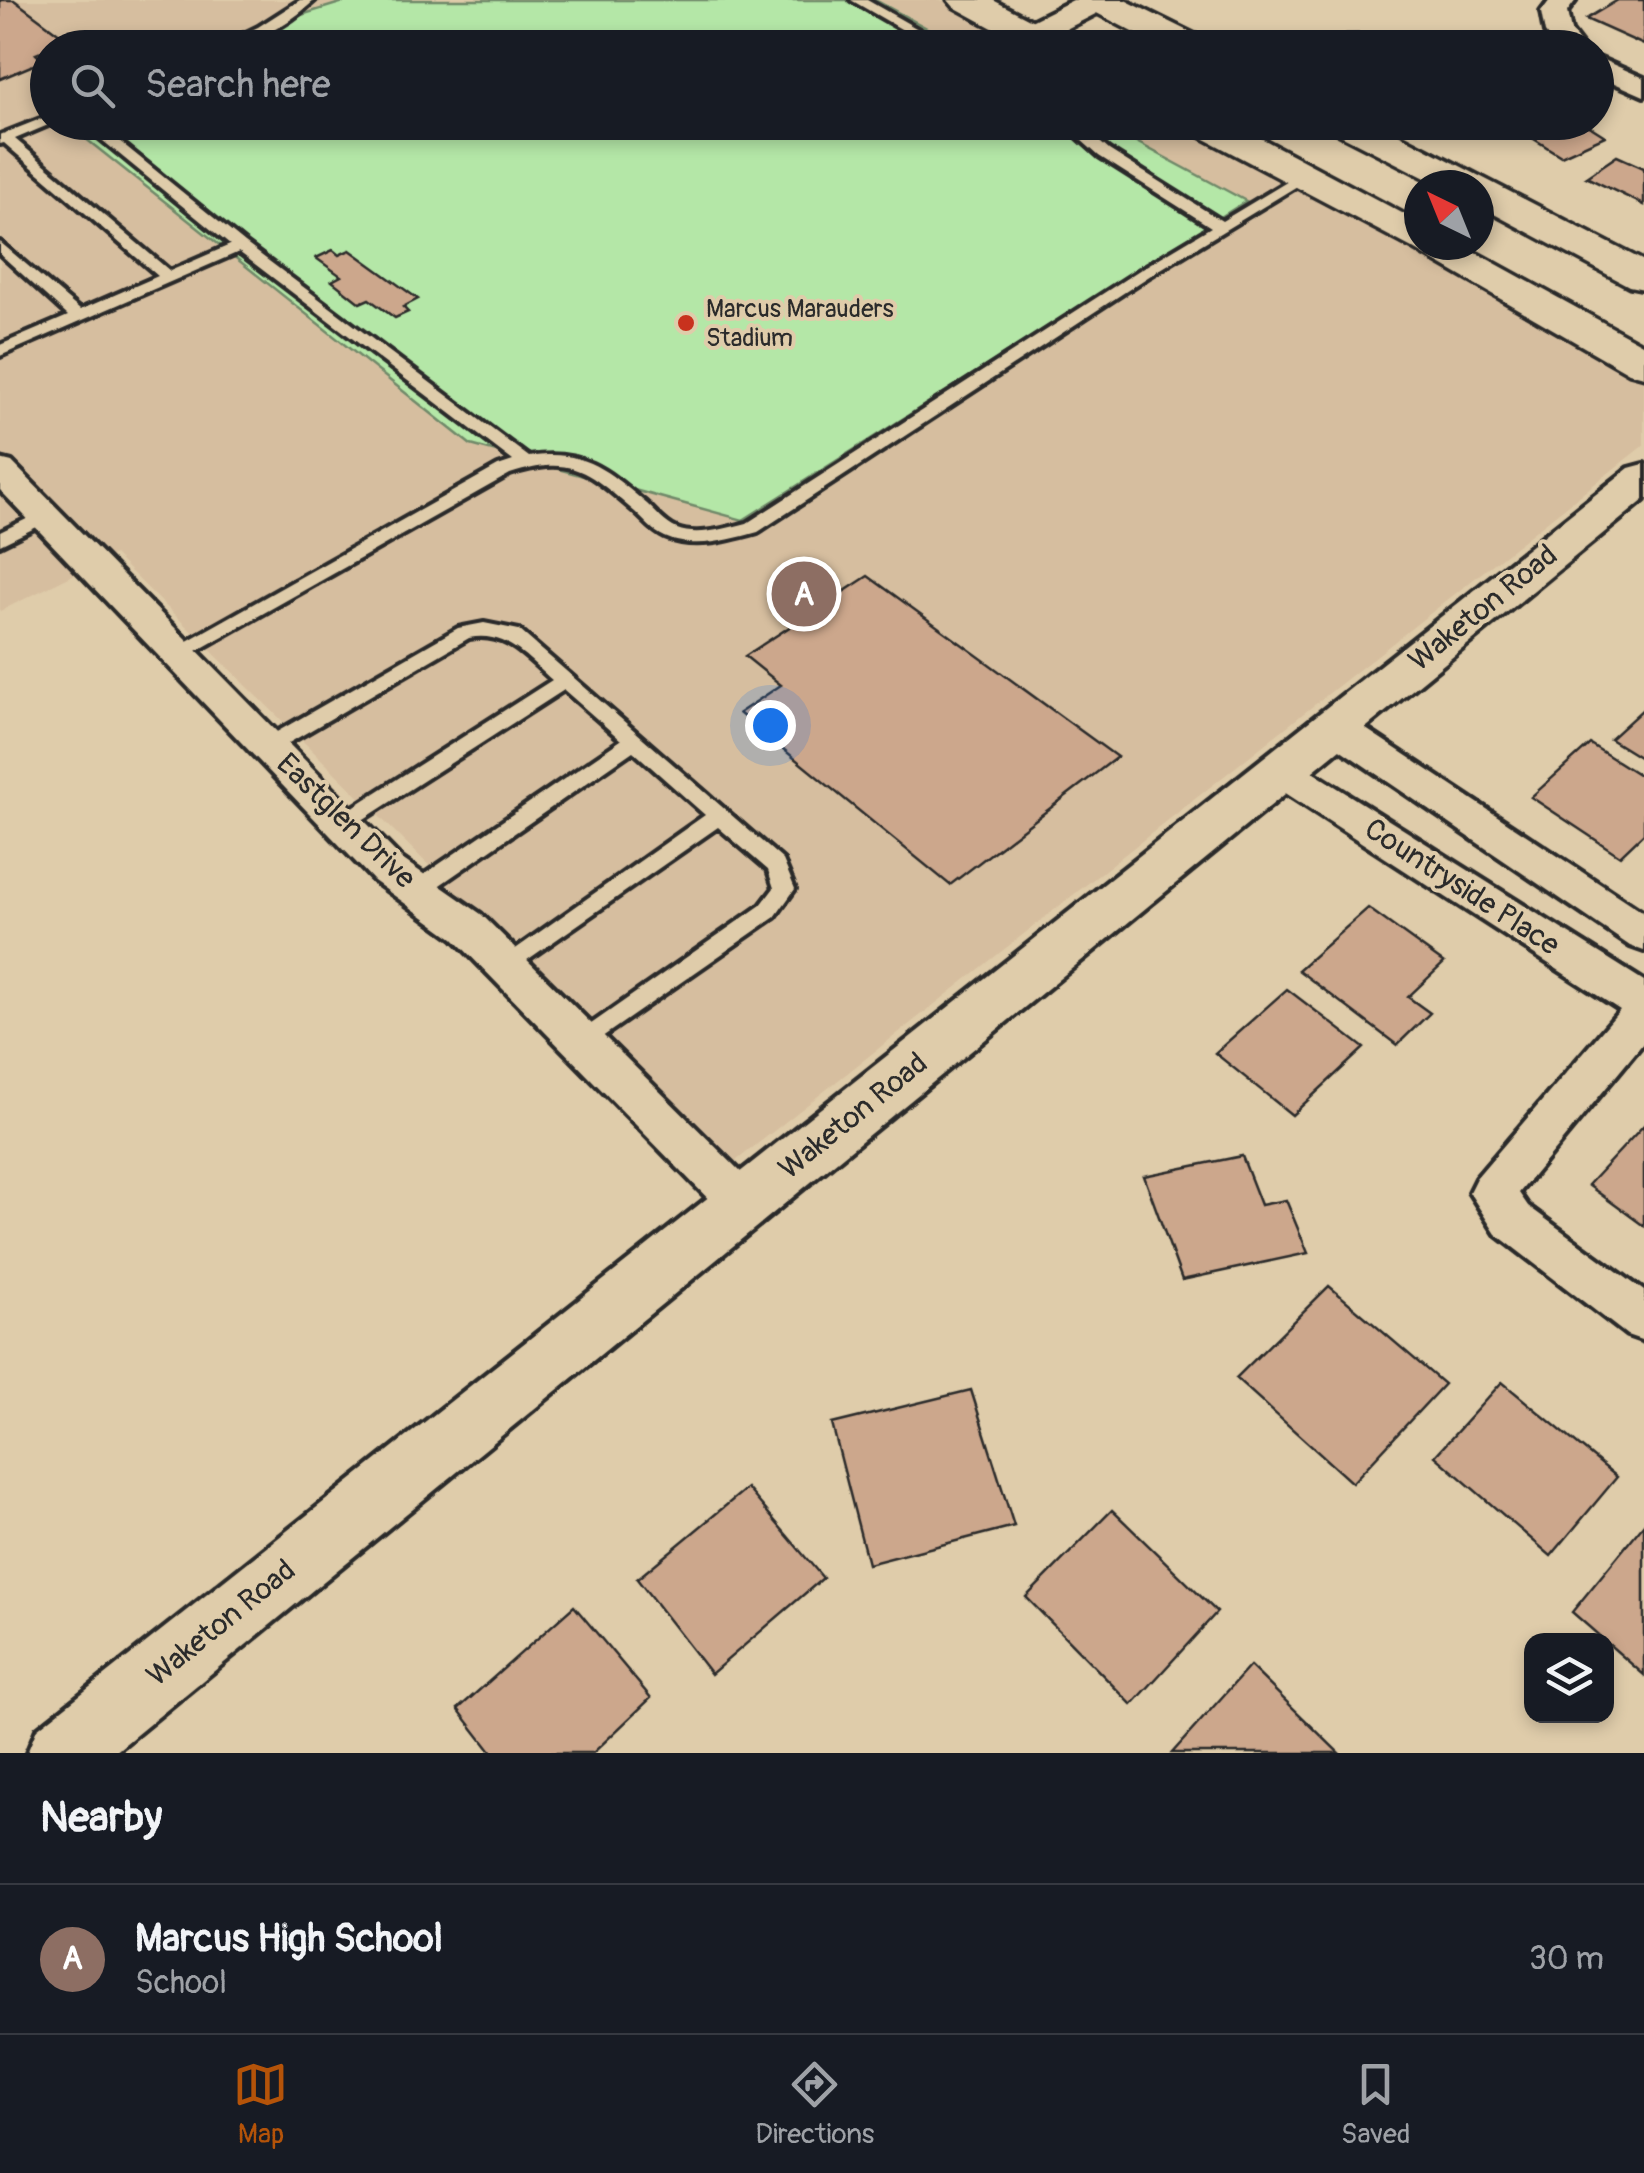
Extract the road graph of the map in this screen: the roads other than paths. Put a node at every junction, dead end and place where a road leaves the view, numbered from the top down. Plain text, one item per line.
1 (309, 0) edge
2 (857, 0) edge
3 (966, 0) edge
4 (1098, 0) edge
5 (1564, 0) edge
6 (263, 30) edge
7 (912, 30) edge
8 (1023, 30) edge
9 (1058, 30) edge
10 (1157, 30) edge
11 (1557, 30) edge
12 (1614, 74) edge
13 (1644, 88) edge
14 (30, 128) edge
15 (3, 139) edge
16 (109, 140) edge
17 (1089, 140) edge
18 (1235, 140) edge
19 (1380, 140) edge
20 (1439, 170) edge
21 (1305, 177) junction
22 (1494, 198) edge
23 (1222, 226) junction
24 (1404, 230) edge
25 (0, 246) edge
26 (240, 246) junction
27 (1459, 260) edge
28 (168, 277) junction
29 (1644, 278) edge
30 (78, 317) junction
31 (0, 351) edge
32 (1644, 364) edge
33 (525, 462) junction
34 (0, 470) edge
35 (1644, 478) edge
36 (44, 516) junction
37 (0, 539) edge
38 (179, 654) junction
39 (565, 681) junction
40 (1336, 727) junction
41 (634, 742) junction
42 (268, 746) junction
43 (1280, 771) junction
44 (719, 816) junction
45 (342, 823) junction
46 (417, 890) junction
47 (1644, 934) edge
48 (507, 966) junction
49 (1644, 1003) edge
50 (1644, 1012) edge
51 (582, 1042) junction
52 (743, 1204) junction
53 (1644, 1318) edge
54 (93, 1743) edge

1 - 6 lane
2 - 7 lane
3 - 8 main road
4 - 9 street
4 - 10 main road
5 - 11 street
12 - 13 street
14 - 15 lane
15 - 28 lane
16 - 26 lane
17 - 23 lane
18 - 21 main road
19 - 20 main road
21 - 23 lane
21 - 24 main road
22 - 29 main road
23 - 33 lane
25 - 30 lane
26 - 28 lane
26 - 33 lane
27 - 32 main road
28 - 30 lane
30 - 31 lane
33 - 38 lane
34 - 36 street, Eastglen Drive
35 - 40 street, Waketon Road
36 - 37 lane
36 - 38 street, Eastglen Drive
38 - 42 street, Eastglen Drive
39 - 41 lane
39 - 42 lane
39 - 45 lane
40 - 43 street, Waketon Road
40 - 47 street, Countryside Place
41 - 44 lane
41 - 46 lane
42 - 45 street, Eastglen Drive
43 - 49 street, Countryside Place
43 - 52 street, Waketon Road
44 - 48 lane
44 - 51 lane
45 - 46 street, Eastglen Drive
46 - 48 street, Eastglen Drive
48 - 51 street, Eastglen Drive
50 - 53 street
51 - 52 street, Eastglen Drive
52 - 54 street, Waketon Road

